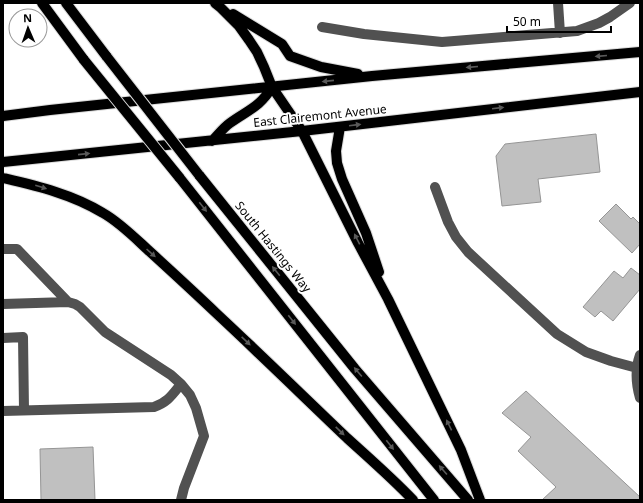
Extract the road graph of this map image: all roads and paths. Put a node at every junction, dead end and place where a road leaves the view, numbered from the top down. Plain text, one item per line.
1 (42, 3) edge
2 (66, 3) edge
3 (558, 3) edge
4 (630, 3) edge
5 (218, 5) edge
6 (322, 27) dead end
7 (560, 33) junction
8 (640, 52) edge
9 (372, 76) junction
10 (272, 87) junction
11 (640, 92) edge
12 (3, 116) edge
13 (340, 127) junction
14 (302, 131) junction
15 (212, 141) junction
16 (3, 162) edge
17 (3, 178) edge
18 (435, 188) dead end
19 (3, 249) edge
20 (388, 299) junction
21 (68, 302) junction
22 (3, 304) edge
23 (3, 338) edge
24 (640, 356) edge
25 (637, 368) junction
26 (181, 384) junction
27 (640, 398) edge
28 (24, 410) junction
29 (3, 411) edge
30 (181, 500) edge
31 (413, 500) edge
32 (434, 500) edge
33 (468, 500) edge
34 (480, 500) edge

1 -> 32 main road, bridge
33 -> 2 main road, South Hastings Way, bridge
3 - 7 street
4 - 7 street
5 - 9 main road
5 - 10 main road
6 - 7 street
8 -> 9 main road
9 -> 10 main road
10 - 12 main road
10 - 14 main road
10 - 15 main road
13 -> 11 main road, East Clairemont Avenue
13 - 14 main road, East Clairemont Avenue
13 - 20 main road
14 - 15 main road, East Clairemont Avenue
20 -> 14 main road
16 -> 15 main road, East Clairemont Avenue
17 -> 31 main road
18 - 25 street
19 - 21 street
34 -> 20 main road
21 - 22 street
21 - 26 street
23 - 28 street
24 - 25 street
25 - 27 street
26 - 28 street
26 - 30 street
28 - 29 street

